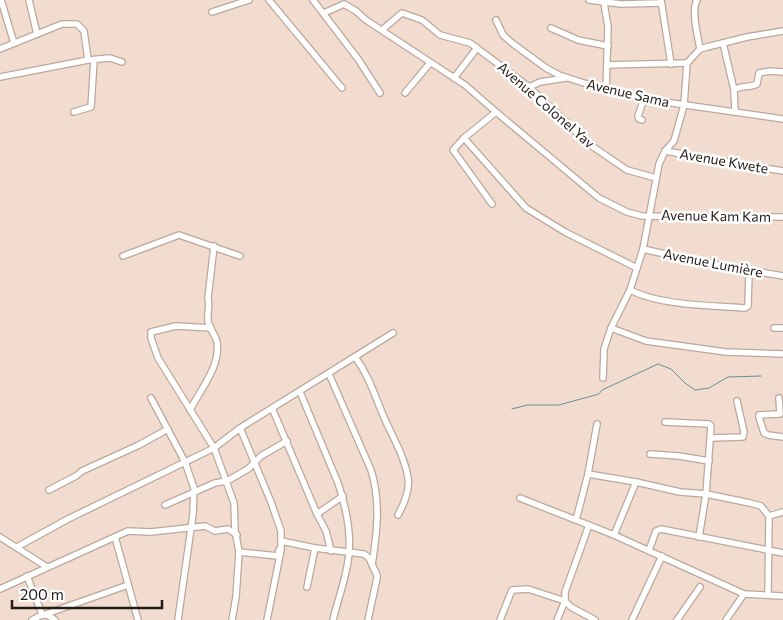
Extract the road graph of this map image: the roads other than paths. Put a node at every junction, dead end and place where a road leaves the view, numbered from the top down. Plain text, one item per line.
1 (1, 0) edge
2 (29, 0) edge
3 (249, 0) edge
4 (269, 0) edge
5 (313, 0) edge
6 (593, 0) edge
7 (697, 0) edge
8 (341, 2) edge
9 (661, 2) edge
10 (604, 3) junction
11 (212, 12) dead end
12 (324, 13) junction
13 (496, 20) dead end
14 (551, 28) dead end
15 (383, 30) junction
16 (783, 31) edge
17 (37, 34) junction
18 (14, 43) junction
19 (722, 43) junction
20 (608, 46) junction
21 (477, 48) junction
22 (0, 49) edge
23 (700, 49) junction
24 (91, 60) junction
25 (122, 62) dead end
26 (687, 62) junction
27 (430, 64) junction
28 (671, 64) junction
29 (607, 65) junction
30 (783, 72) edge
31 (0, 77) edge
32 (454, 78) junction
33 (567, 78) junction
34 (529, 87) junction
35 (342, 88) dead end
36 (606, 90) junction
37 (734, 90) junction
38 (380, 93) dead end
39 (405, 93) dead end
40 (644, 99) junction
41 (684, 105) junction
42 (74, 112) dead end
43 (496, 112) junction
44 (735, 112) junction
45 (783, 119) edge
46 (642, 120) dead end
47 (464, 138) junction
48 (665, 151) junction
49 (783, 172) edge
50 (656, 178) junction
51 (492, 204) dead end
52 (649, 215) junction
53 (783, 217) edge
54 (214, 246) junction
55 (643, 249) junction
56 (123, 256) dead end
57 (240, 256) dead end
58 (637, 268) junction
59 (749, 270) junction
60 (783, 276) edge
61 (630, 290) junction
62 (211, 328) junction
63 (611, 328) junction
64 (774, 328) dead end
65 (783, 328) edge
66 (393, 333) dead end
67 (783, 354) edge
68 (355, 357) junction
69 (329, 374) junction
70 (603, 378) dead end
71 (300, 392) junction
72 (150, 398) dead end
73 (779, 398) dead end
74 (737, 401) dead end
75 (272, 408) junction
76 (190, 410) junction
77 (665, 422) dead end
78 (597, 424) dead end
79 (240, 428) junction
80 (168, 429) junction
81 (783, 437) edge
82 (711, 438) junction
83 (287, 441) junction
84 (214, 448) junction
85 (650, 454) dead end
86 (709, 461) junction
87 (185, 462) junction
88 (254, 462) junction
89 (588, 474) junction
90 (227, 481) junction
91 (636, 482) junction
92 (49, 490) dead end
93 (194, 492) junction
94 (706, 494) junction
95 (343, 496) junction
96 (520, 498) dead end
97 (165, 504) dead end
98 (783, 512) edge
99 (317, 514) junction
100 (398, 515) dead end
101 (769, 516) junction
102 (576, 520) junction
103 (589, 524) junction
104 (191, 527) junction
105 (614, 534) junction
106 (238, 536) junction
107 (0, 537) edge
108 (115, 537) junction
109 (699, 537) junction
110 (281, 541) junction
111 (17, 547) junction
112 (315, 548) junction
113 (331, 550) junction
114 (649, 550) junction
115 (768, 551) junction
116 (240, 552) junction
117 (349, 552) junction
118 (783, 553) edge
119 (662, 556) junction
120 (372, 565) junction
121 (47, 567) junction
122 (27, 576) junction
123 (128, 585) junction
124 (307, 587) dead end
125 (700, 587) dead end
126 (0, 589) edge
127 (744, 594) junction
128 (768, 595) junction
129 (783, 596) edge
130 (565, 601) junction
131 (44, 614) junction
132 (32, 620) edge
133 (55, 620) edge
134 (138, 620) edge
135 (178, 620) edge
136 (232, 620) edge
137 (267, 620) edge
138 (333, 620) edge
139 (368, 620) edge
140 (500, 620) edge
141 (556, 620) edge
142 (595, 620) edge
143 (632, 620) edge
144 (677, 620) edge
145 (726, 620) edge

1 - 18 street
2 - 17 street
3 - 11 street
4 - 35 street
5 - 12 street
6 - 10 street
7 - 23 street
8 - 12 street
8 - 15 street, Avenue Kam Kam
9 - 10 street
9 - 28 street
10 - 20 street
12 - 38 street
13 - 33 street, Avenue Sama
14 - 20 street
15 - 21 street, Avenue Colonel Yav
15 - 27 street, Avenue Kam Kam
16 - 19 street
17 - 18 street
17 - 24 street
18 - 22 street
19 - 23 street
19 - 37 street
20 - 29 street
21 - 32 street
21 - 34 street, Avenue Colonel Yav
23 - 26 street
24 - 25 street
24 - 31 street
24 - 42 street
26 - 28 street
26 - 41 street
27 - 32 street, Avenue Kam Kam
27 - 39 street
28 - 29 street
29 - 36 street
30 - 37 street
32 - 43 street, Avenue Kam Kam
33 - 34 street
33 - 36 street, Avenue Sama
34 - 50 street, Avenue Colonel Yav
36 - 40 street, Avenue Sama
37 - 44 street
40 - 41 street, Avenue Sama
40 - 46 street
41 - 44 street, Avenue Sama
41 - 48 street
43 - 47 street
43 - 52 street, Avenue Kam Kam
44 - 45 street, Avenue Sama
47 - 51 street
47 - 58 street
48 - 49 street, Avenue Kwete
48 - 50 street
50 - 52 street
52 - 53 street, Avenue Kam Kam
52 - 55 street
54 - 56 street
54 - 57 street
54 - 62 street
55 - 58 street
55 - 59 street, Avenue Lumière
58 - 61 street
59 - 60 street, Avenue Lumière
59 - 61 street
61 - 63 street
62 - 76 street
62 - 76 street
63 - 67 street
63 - 70 street
64 - 65 street
66 - 68 street
68 - 69 street
68 - 100 street
69 - 71 street
69 - 120 street
71 - 75 street
71 - 95 street
72 - 80 street
73 - 81 street
74 - 82 street
75 - 79 street
75 - 83 street
76 - 84 street
77 - 82 street
78 - 89 street
79 - 84 street
79 - 88 street
80 - 87 street
80 - 92 street
82 - 86 street
83 - 88 street
83 - 99 street
84 - 87 street
84 - 90 street
85 - 86 street
86 - 94 street
87 - 93 street
87 - 111 street
88 - 90 street
88 - 110 street
89 - 91 street
89 - 102 street
90 - 93 street
90 - 106 street
91 - 94 street
91 - 105 street
93 - 97 street
93 - 104 street
94 - 101 street
94 - 109 street
95 - 99 street
95 - 117 street
96 - 102 street
98 - 101 street
99 - 113 street
101 - 115 street
102 - 103 street
103 - 105 street
103 - 130 street
104 - 106 street
104 - 108 street
104 - 135 street
105 - 114 street
106 - 116 street
107 - 111 street
108 - 121 street
108 - 123 street
109 - 114 street
109 - 115 street
110 - 112 street
110 - 116 street
110 - 137 street
111 - 121 street
112 - 113 street
112 - 124 street
113 - 117 street
114 - 119 street
115 - 118 street
115 - 128 street
116 - 136 street
117 - 120 street
117 - 138 street
119 - 127 street
119 - 143 street
120 - 139 street
121 - 122 street
122 - 126 street
122 - 131 street
123 - 131 street
123 - 134 street
125 - 144 street
127 - 128 street
127 - 145 street
128 - 129 street
130 - 140 street
130 - 141 street
130 - 142 street
131 - 132 street
131 - 133 street

